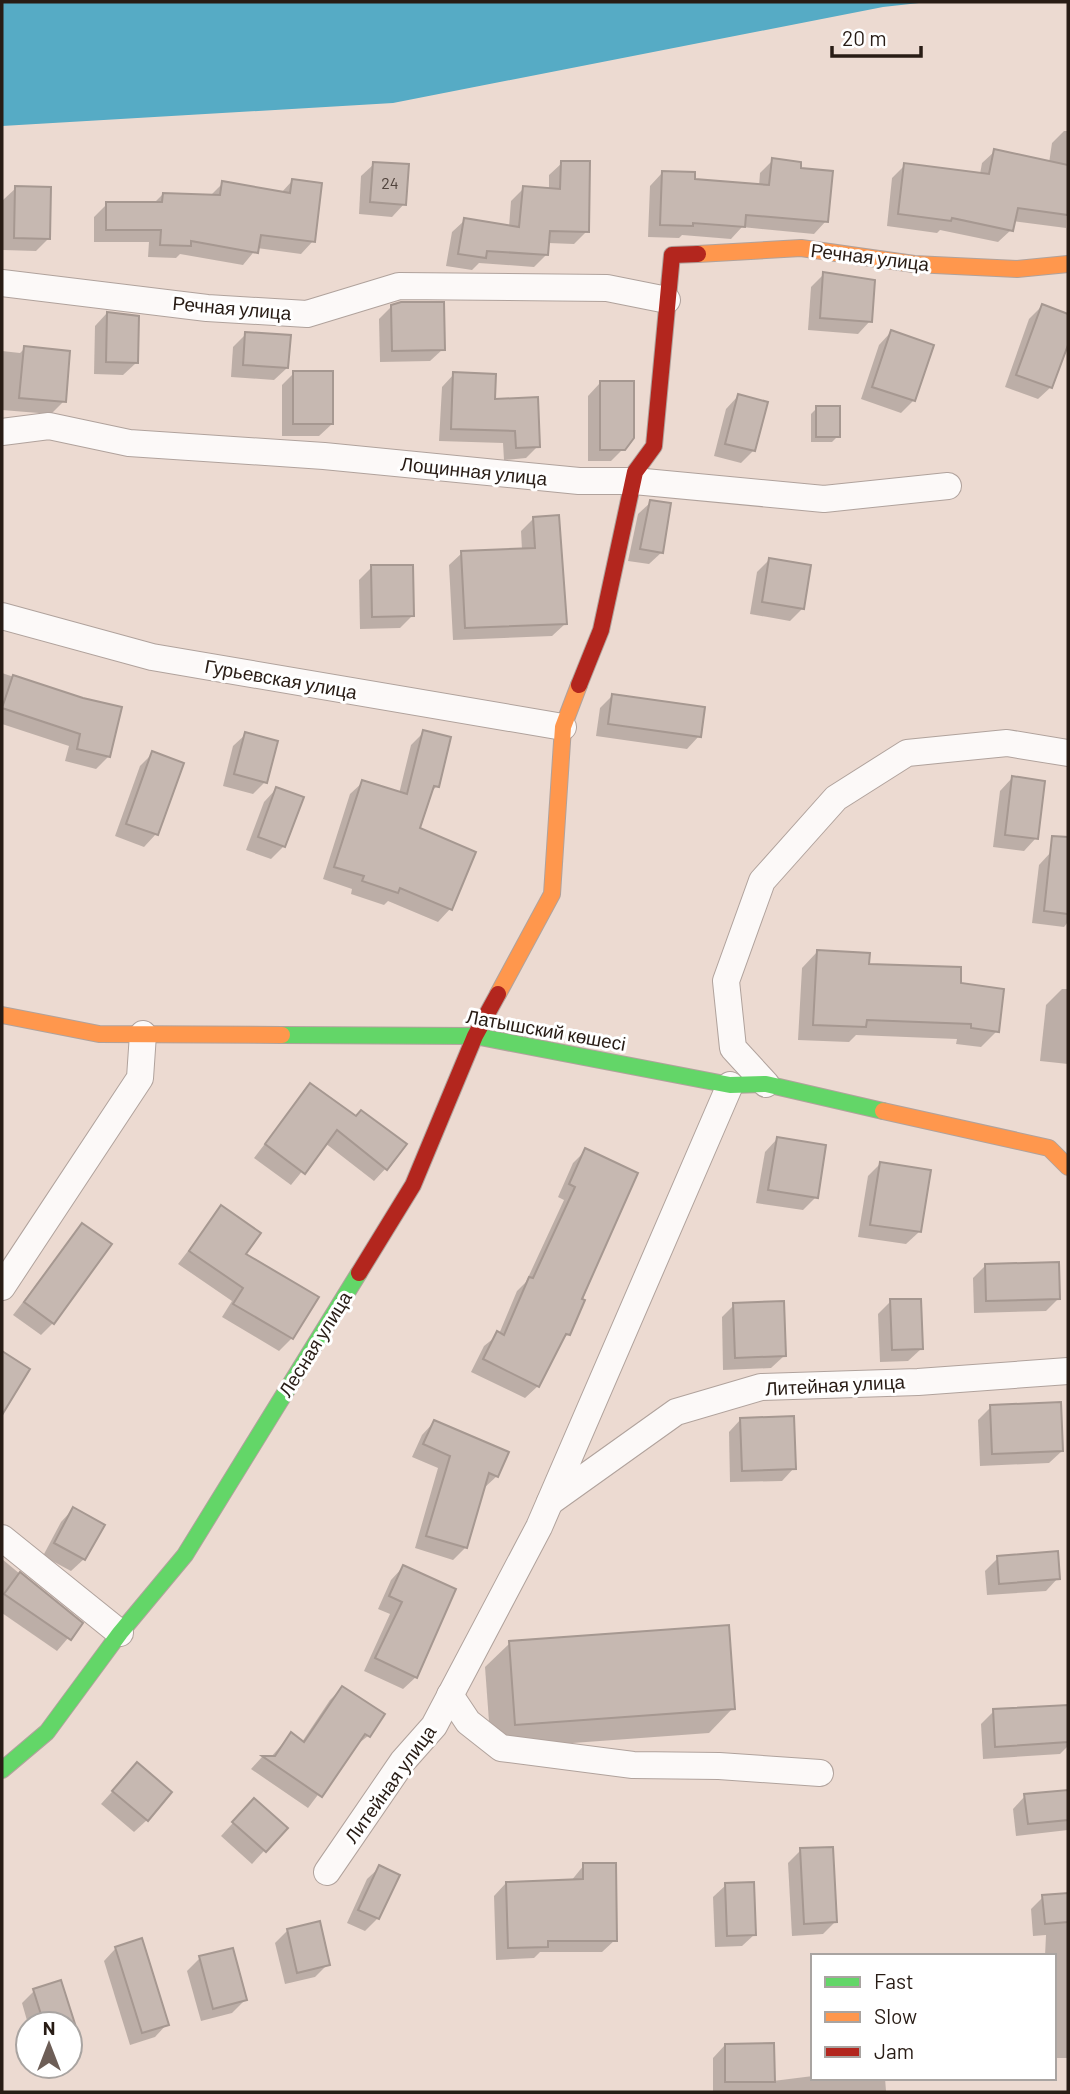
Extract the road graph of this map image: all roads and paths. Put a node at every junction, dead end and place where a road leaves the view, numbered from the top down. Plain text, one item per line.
1 (672, 255) joint
2 (1068, 264) edge
3 (2, 284) edge
4 (667, 300) junction
5 (2, 432) edge
6 (634, 481) junction
7 (948, 486) dead end
8 (2, 617) edge
9 (563, 727) junction
10 (1068, 753) edge
11 (2, 1015) edge
12 (143, 1034) junction
13 (475, 1036) junction
14 (766, 1084) junction
15 (730, 1085) junction
16 (1068, 1167) edge
17 (2, 1287) edge
18 (1068, 1371) edge
19 (550, 1503) junction
20 (2, 1538) edge
21 (120, 1633) junction
22 (450, 1695) junction
23 (2, 1770) edge
24 (820, 1773) dead end
25 (327, 1872) dead end

1 - 2 street, Речная улица
1 - 4 street, Лесная улица
3 - 4 street, Речная улица
4 - 6 street, Лесная улица
5 - 6 street, Лощинная улица
6 - 7 street, Лощинная улица
6 - 9 street, Лесная улица
8 - 9 street, Гурьевская улица
9 - 13 street, Лесная улица
10 - 14 street
11 - 12 street, Латышский көшесі
12 - 13 street, Латышский көшесі
12 - 17 street
13 - 15 street, Латышский көшесі
13 - 21 street, Лесная улица
14 - 15 street, Латышский көшесі
14 - 16 street, Латышский көшесі
15 - 19 street, Литейная улица
18 - 19 street, Литейная улица
19 - 22 street, Литейная улица
20 - 21 street
21 - 23 street, Лесная улица
22 - 24 street
22 - 25 street, Литейная улица

